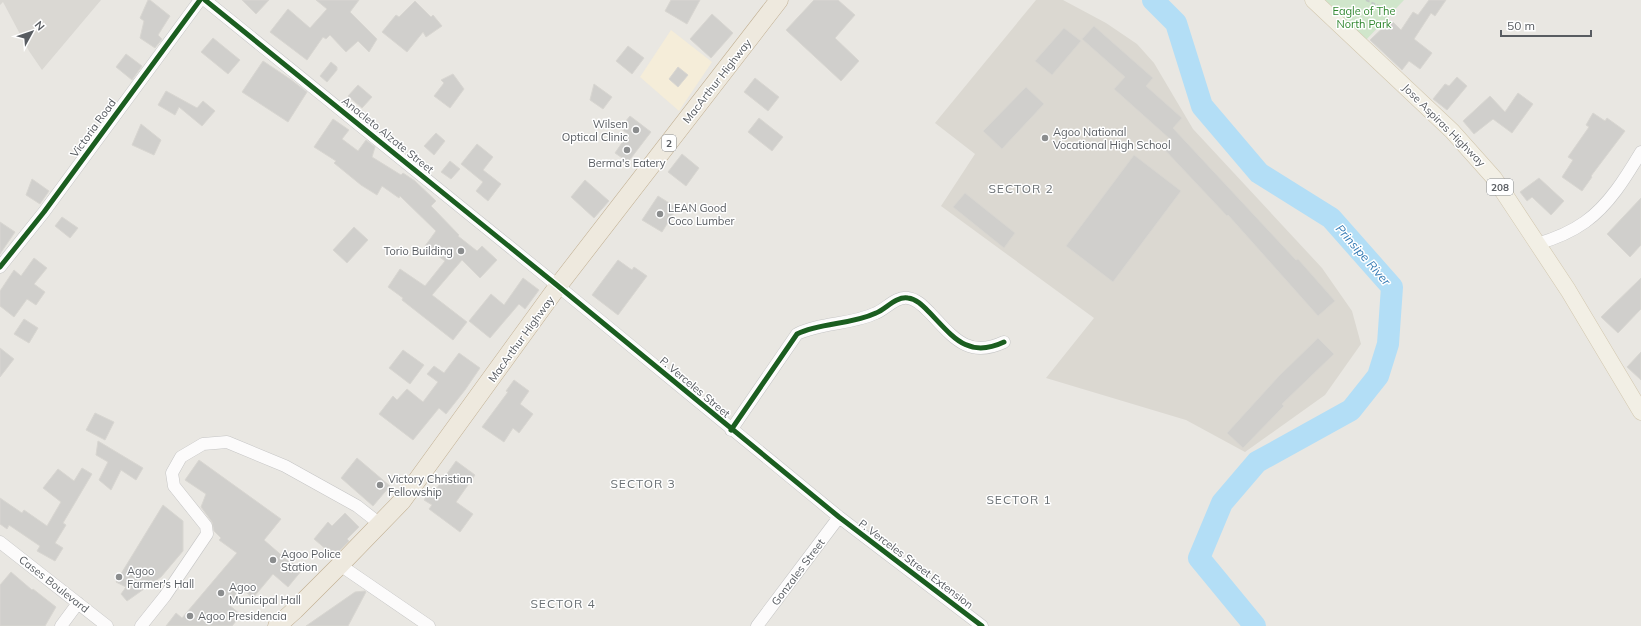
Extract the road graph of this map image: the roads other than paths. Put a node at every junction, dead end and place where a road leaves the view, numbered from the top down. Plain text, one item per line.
1 (200, 0) edge
2 (205, 0) edge
3 (780, 0) edge
4 (1312, 0) edge
5 (1641, 152) edge
6 (1537, 244) junction
7 (0, 267) edge
8 (558, 286) junction
9 (1004, 342) dead end
10 (1641, 412) edge
11 (731, 430) junction
12 (839, 517) junction
13 (380, 524) junction
14 (0, 542) edge
15 (340, 565) junction
16 (78, 603) junction
17 (61, 626) edge
18 (107, 626) edge
19 (141, 626) edge
20 (277, 626) edge
21 (429, 626) edge
22 (757, 626) edge
23 (982, 626) edge

1 - 7 street, Victoria Road
2 - 8 street, Anacleto Alzate Street
3 - 8 highway, MacArthur Highway / 2
4 - 6 main road, Jose Aspiras Highway / 208
5 - 6 street
6 - 10 main road, Jose Aspiras Highway / 208
8 - 11 street, P. Verceles Street
8 - 13 highway, MacArthur Highway / 2
9 - 11 street
11 - 12 street, P. Verceles Street
12 - 22 street, Gonzales Street
12 - 23 street, P. Verceles Street Extension
13 - 15 highway, MacArthur Highway / 2
13 - 19 street
14 - 16 street, Cases Boulevard
15 - 20 highway, MacArthur Highway / 2
15 - 21 street
16 - 17 street
16 - 18 street, Cases Boulevard

